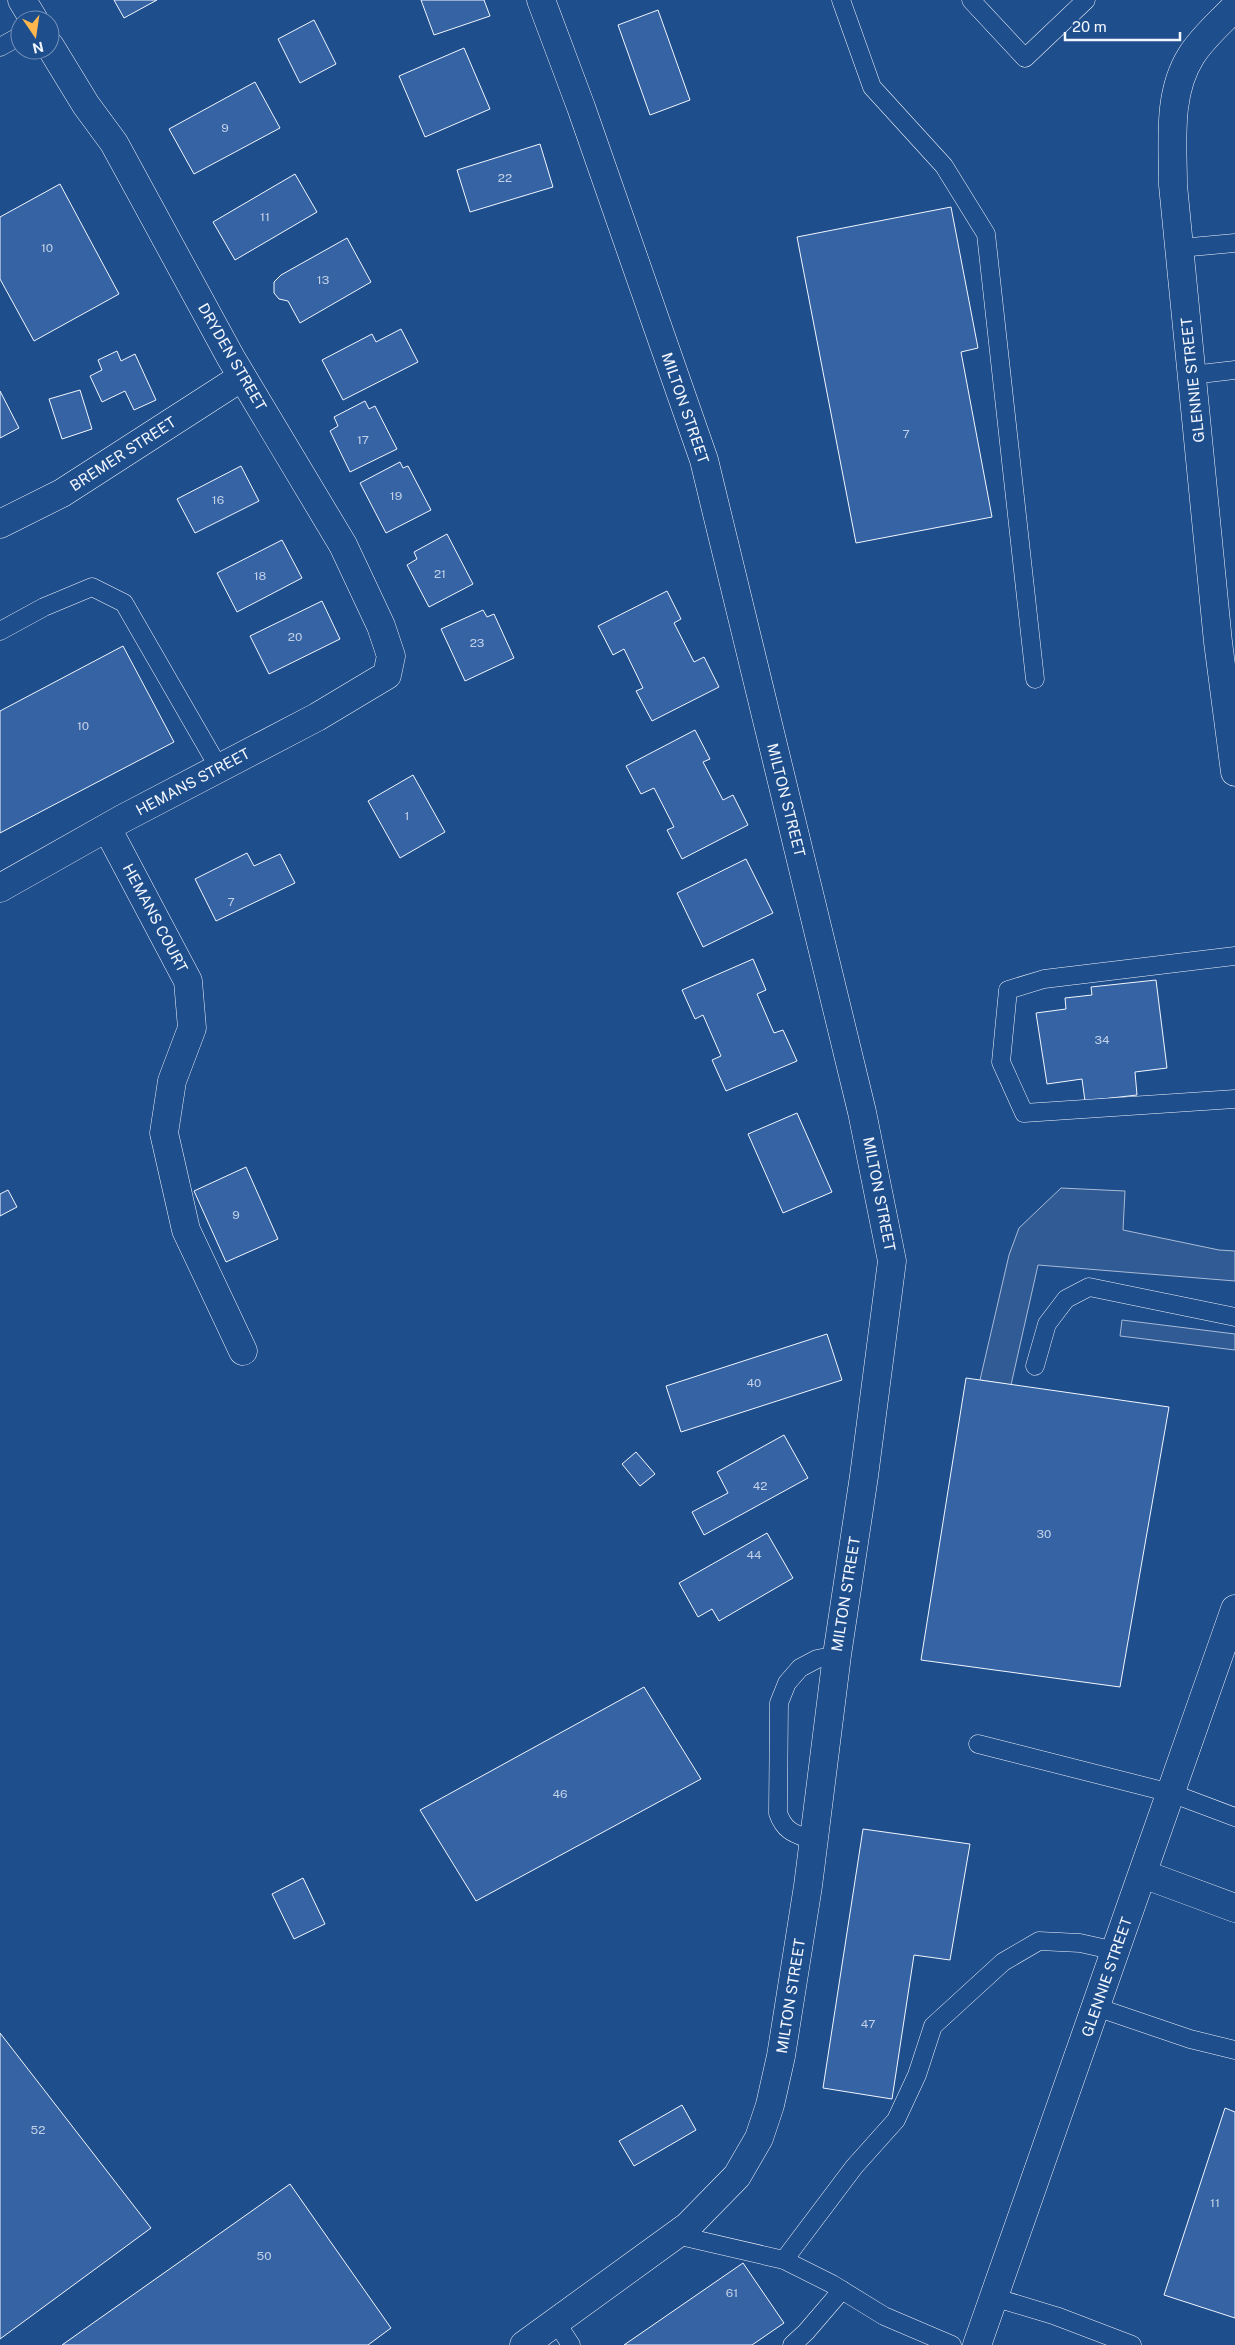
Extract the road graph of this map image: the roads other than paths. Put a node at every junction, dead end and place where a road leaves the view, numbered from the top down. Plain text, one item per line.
1 (541, 0) edge
2 (841, 0) edge
3 (971, 0) edge
4 (1086, 0) edge
5 (1235, 7) edge
6 (59, 60) edge
7 (1235, 243) edge
8 (1180, 248) junction
9 (1235, 370) edge
10 (1192, 375) junction
11 (242, 377) junction
12 (0, 524) edge
13 (0, 631) edge
14 (386, 675) joint
15 (1035, 679) dead end
16 (219, 768) junction
17 (1235, 772) edge
18 (107, 828) junction
19 (0, 888) edge
20 (1235, 956) edge
21 (1235, 1099) edge
22 (1235, 1316) edge
23 (243, 1351) dead end
24 (1036, 1366) dead end
25 (1235, 1609) edge
26 (837, 1656) junction
27 (978, 1744) dead end
28 (1172, 1793) junction
29 (1235, 1817) edge
30 (814, 1841) junction
31 (1143, 1874) junction
32 (1235, 1908) edge
33 (1116, 1951) junction
34 (1096, 2007) junction
35 (1235, 2050) edge
36 (676, 2235) junction
37 (784, 2260) junction
38 (842, 2290) junction
39 (993, 2297) junction
40 (556, 2322) junction
41 (524, 2345) edge
42 (571, 2345) edge
43 (792, 2345) edge
44 (952, 2345) edge
45 (977, 2345) edge
46 (1132, 2345) edge

1 - 26 street, MILTON STREET
2 - 15 lane
3 - 4 lane
5 - 8 street, GLENNIE STREET
6 - 11 street, DRYDEN STREET
7 - 8 lane
8 - 10 street, GLENNIE STREET
9 - 10 lane
10 - 17 street, GLENNIE STREET
11 - 12 street, BREMER STREET
11 - 14 street, DRYDEN STREET
13 - 16 lane
14 - 16 street, HEMANS STREET
16 - 18 street, HEMANS STREET
18 - 19 street, HEMANS STREET
18 - 23 street, HEMANS COURT
20 - 21 lane
22 - 24 lane
25 - 28 street, GLENNIE STREET
26 - 30 street, MILTON STREET
26 - 30 lane
27 - 28 lane
28 - 29 lane
28 - 31 street, GLENNIE STREET
30 - 36 street, MILTON STREET
31 - 32 street
31 - 33 street, GLENNIE STREET
33 - 34 street, GLENNIE STREET
33 - 37 lane
34 - 35 lane
34 - 39 street, GLENNIE STREET
36 - 37 lane
36 - 40 street, MILTON STREET
37 - 38 lane
38 - 43 lane
38 - 44 lane
39 - 45 street, GLENNIE STREET
39 - 46 lane
40 - 41 street, MILTON STREET
40 - 42 lane

